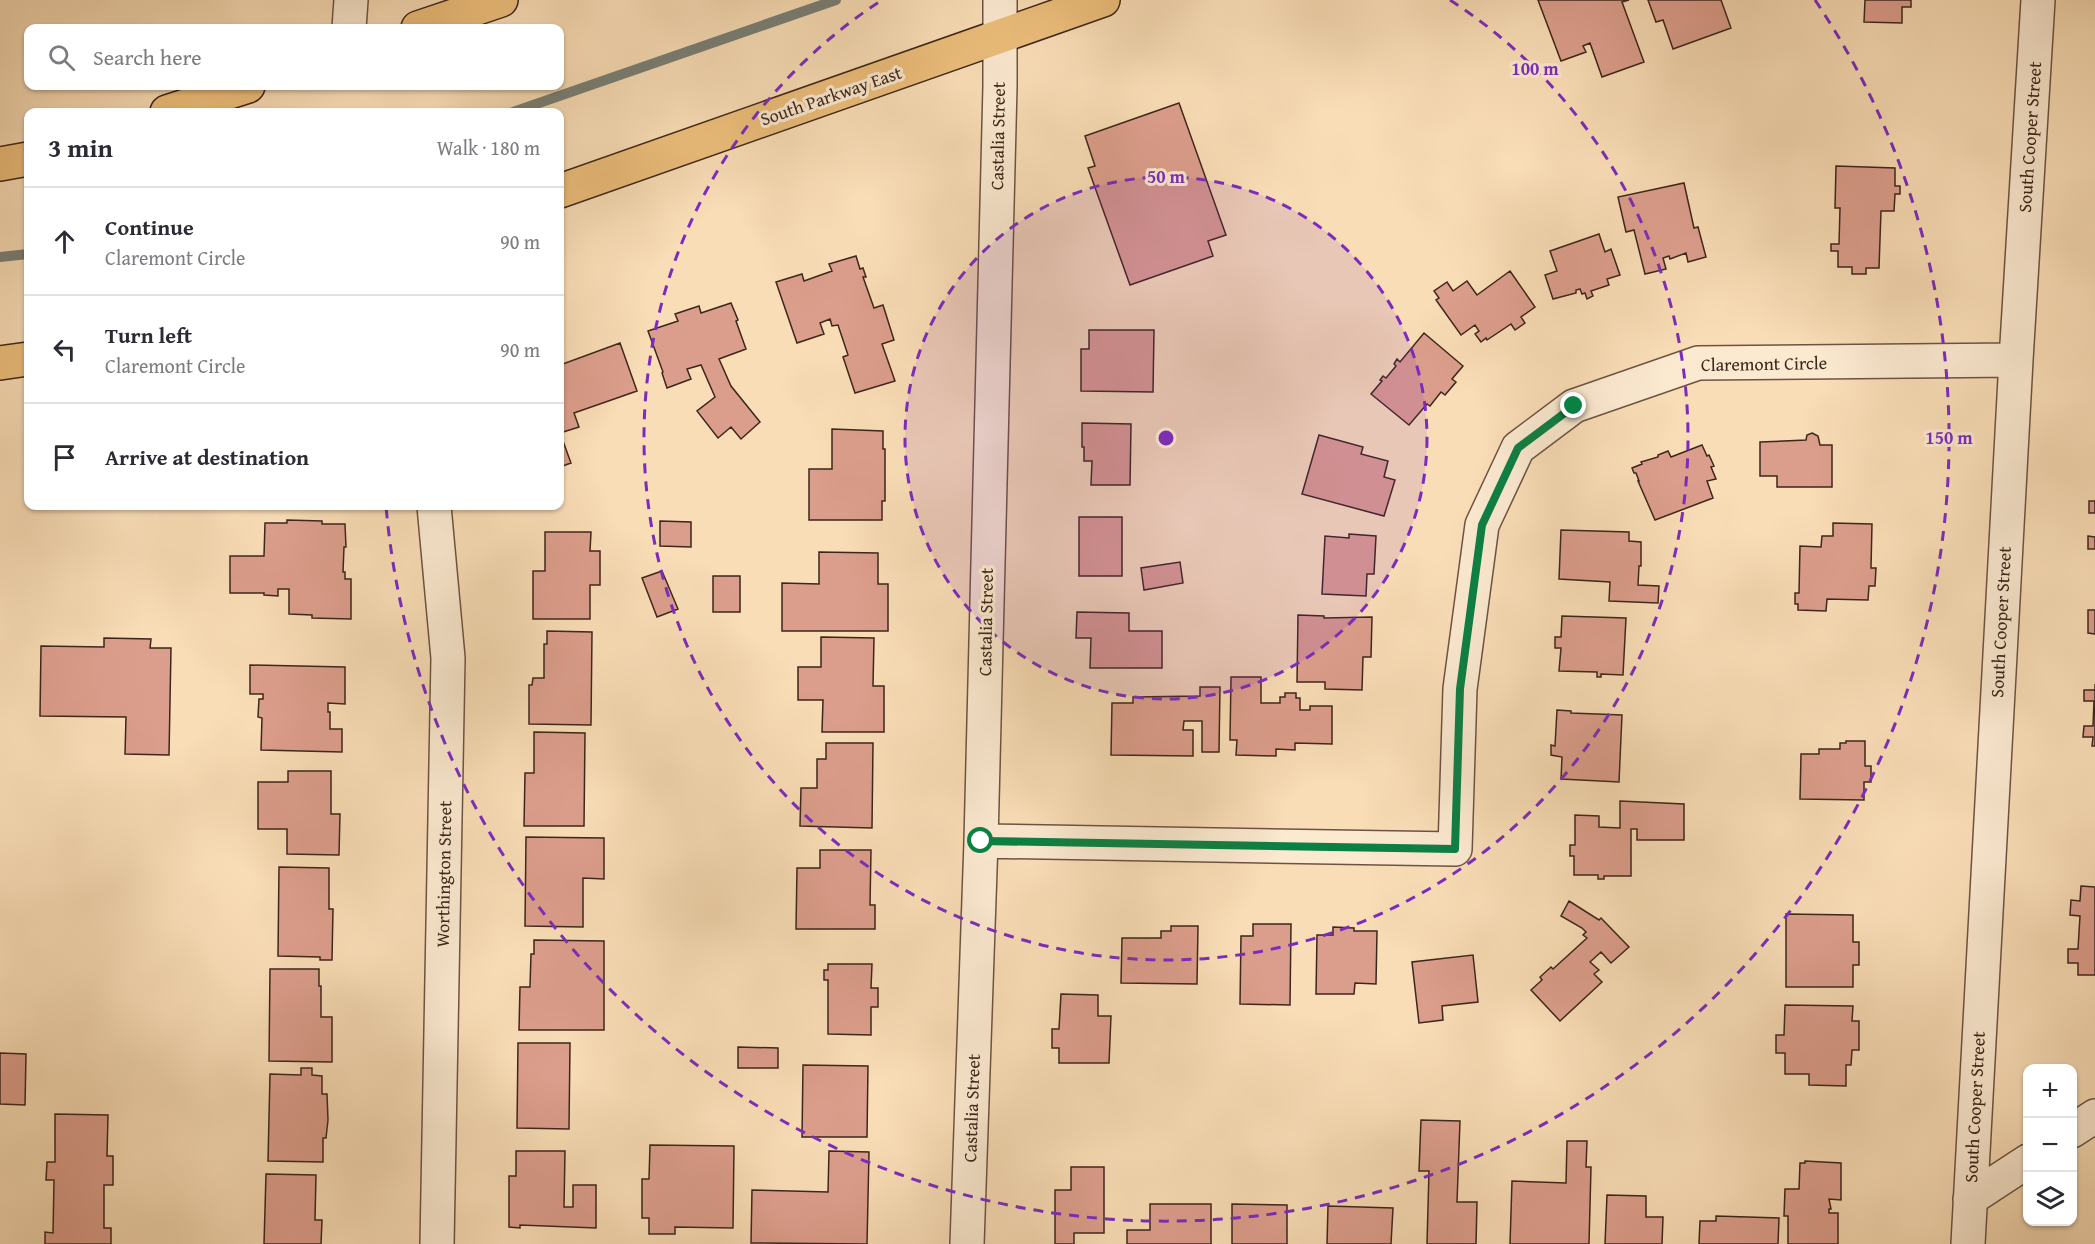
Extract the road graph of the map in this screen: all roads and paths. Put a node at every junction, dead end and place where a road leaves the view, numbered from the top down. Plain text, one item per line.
1 (351, 0) edge
2 (501, 0) edge
3 (1000, 0) edge
4 (1103, 0) edge
5 (2038, 0) edge
6 (350, 24) edge
7 (430, 24) edge
8 (1001, 36) junction
9 (236, 90) edge
10 (179, 108) edge
11 (24, 160) edge
12 (0, 164) edge
13 (564, 190) edge
14 (24, 360) edge
15 (2016, 360) junction
16 (0, 363) edge
17 (434, 510) edge
18 (981, 841) junction
19 (2095, 1116) edge
20 (2077, 1128) edge
21 (2023, 1164) edge
22 (1970, 1199) junction
23 (437, 1244) edge
24 (967, 1244) edge
25 (1968, 1244) edge

1 - 6 street
2 - 7 main road
3 - 8 street, Castalia Street
4 - 8 main road, South Parkway East
5 - 15 street, South Cooper Street
8 - 13 main road, South Parkway East
8 - 18 street, Castalia Street
9 - 10 main road
11 - 12 main road
14 - 16 main road
15 - 18 street, Claremont Circle
15 - 22 street, South Cooper Street
17 - 23 street, Worthington Street
18 - 24 street, Castalia Street
19 - 20 street
21 - 22 street
22 - 25 street, South Cooper Street

